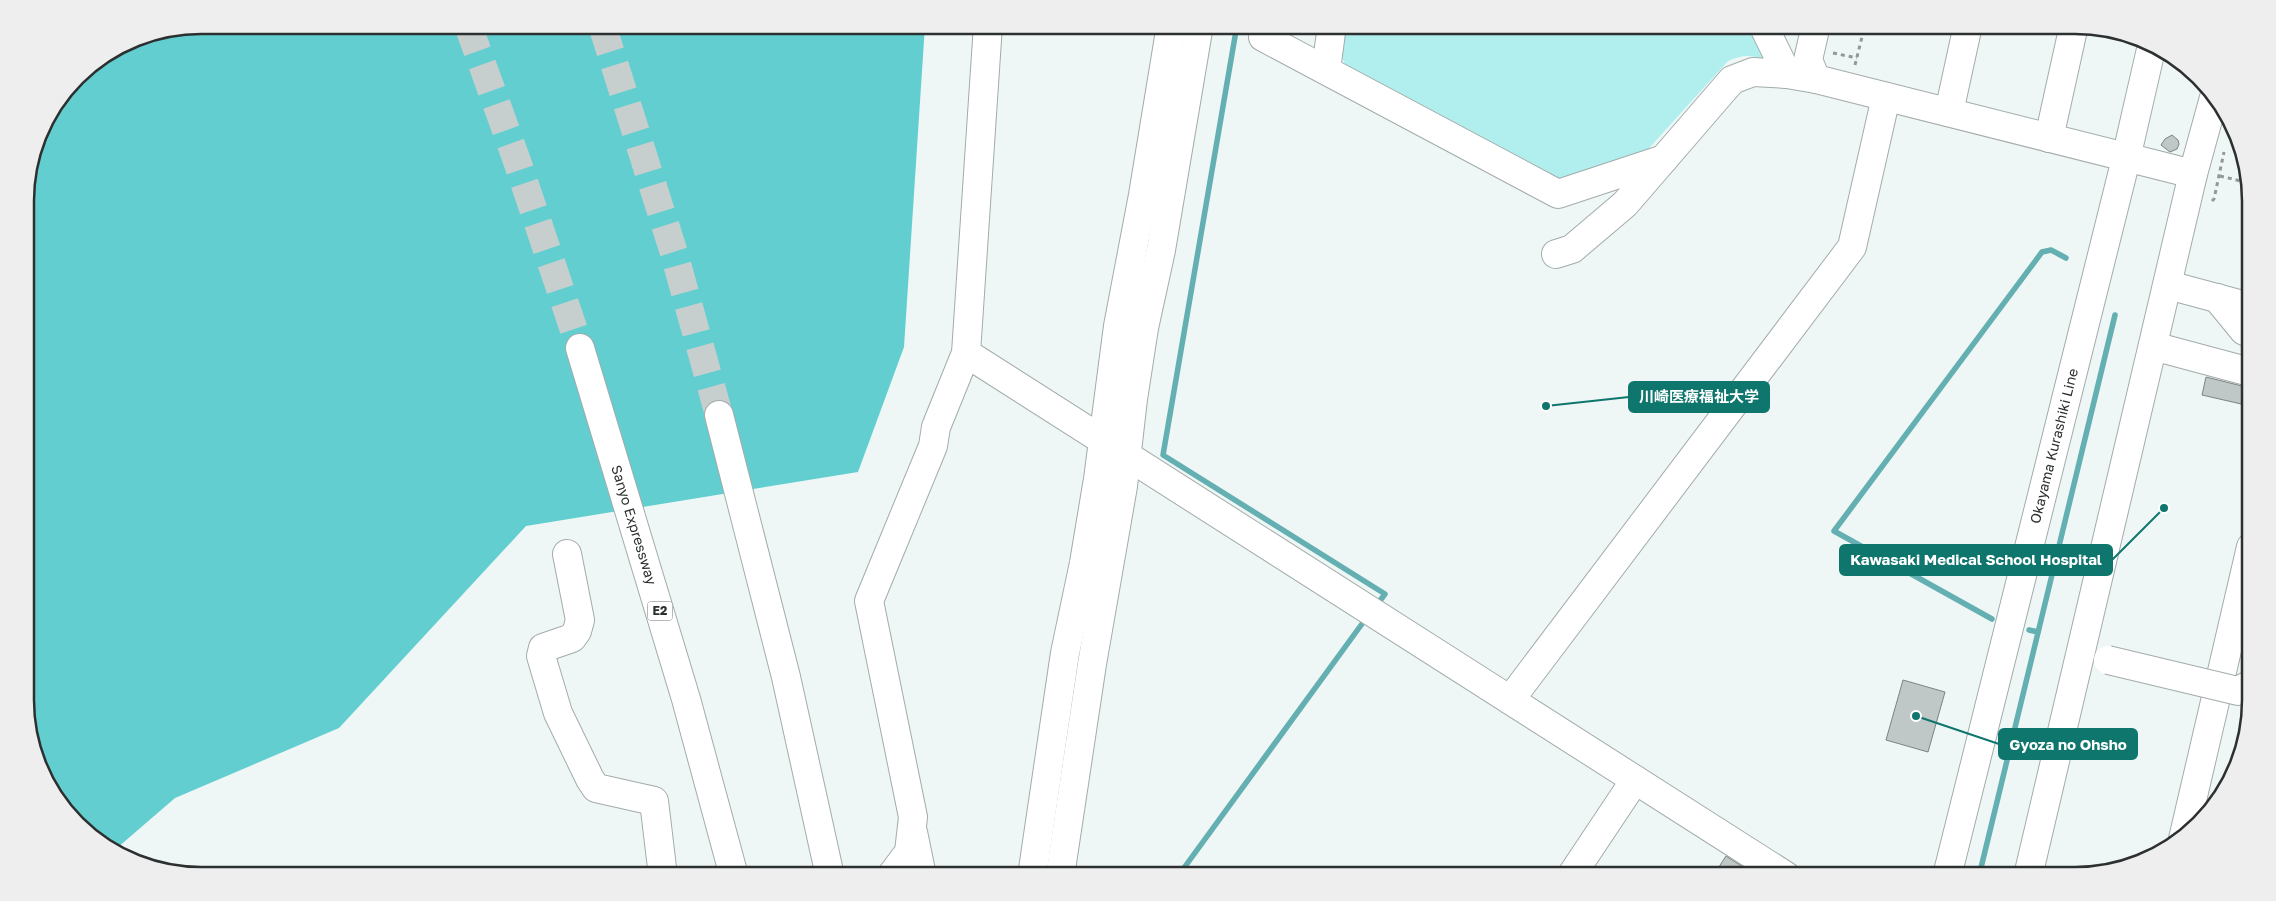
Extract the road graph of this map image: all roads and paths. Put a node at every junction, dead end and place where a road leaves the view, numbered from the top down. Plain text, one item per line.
1 (987, 34) edge
2 (1170, 34) edge
3 (1198, 34) edge
4 (1331, 34) edge
5 (1768, 34) edge
6 (1814, 34) edge
7 (1863, 34) edge
8 (1966, 34) edge
9 (2072, 34) edge
10 (1263, 37) dead end
11 (2150, 52) edge
12 (1326, 70) junction
13 (1788, 74) junction
14 (1816, 79) junction
15 (1849, 88) junction
16 (1886, 97) junction
17 (2214, 108) edge
18 (1949, 112) junction
19 (2049, 138) junction
20 (2126, 157) junction
21 (1664, 159) junction
22 (2207, 175) junction
23 (2241, 181) edge
24 (1556, 254) dead end
25 (2168, 285) junction
26 (2217, 298) junction
27 (2242, 305) edge
28 (2242, 329) edge
29 (2153, 346) junction
30 (580, 348) tunnel mouth
31 (966, 353) junction
32 (2242, 370) edge
33 (719, 416) tunnel mouth
34 (1102, 440) junction
35 (1127, 456) junction
36 (567, 554) dead end
37 (2242, 582) edge
38 (2082, 653) junction
39 (2242, 689) edge
40 (1510, 700) junction
41 (1635, 780) junction
42 (2187, 824) edge
43 (913, 832) junction
44 (662, 867) edge
45 (732, 867) edge
46 (828, 867) edge
47 (898, 867) edge
48 (920, 867) edge
49 (1033, 867) edge
50 (1061, 867) edge
51 (1578, 867) edge
52 (1772, 867) edge
53 (1949, 867) edge
54 (2030, 867) edge

1 - 31 main road
2 - 34 main road
3 - 35 main road
4 - 12 main road
5 - 13 main road
6 - 14 main road
7 - 15 path
8 - 18 main road
9 - 19 main road
10 - 12 main road
11 - 20 main road, Okayama Kurashiki Line
12 - 21 main road
13 - 14 main road
13 - 21 main road
14 - 15 main road
15 - 16 main road
16 - 18 main road
16 - 40 main road
17 - 22 main road
18 - 19 main road
19 - 20 main road
20 - 22 main road
20 - 53 main road, Okayama Kurashiki Line
21 - 24 main road
22 - 23 path
22 - 25 main road
25 - 26 main road
25 - 29 main road
26 - 27 main road
26 - 28 main road
29 - 32 main road
29 - 38 main road
30 - 45 main road, Sanyo Expressway / E2
31 - 34 main road
31 - 43 main road
33 - 46 main road
34 - 35 main road
34 - 49 main road
35 - 40 main road
35 - 50 main road
36 - 44 main road
37 - 42 main road
38 - 39 main road, bridge
38 - 54 main road
40 - 41 main road
41 - 51 main road
41 - 52 main road
43 - 47 main road
43 - 48 main road

